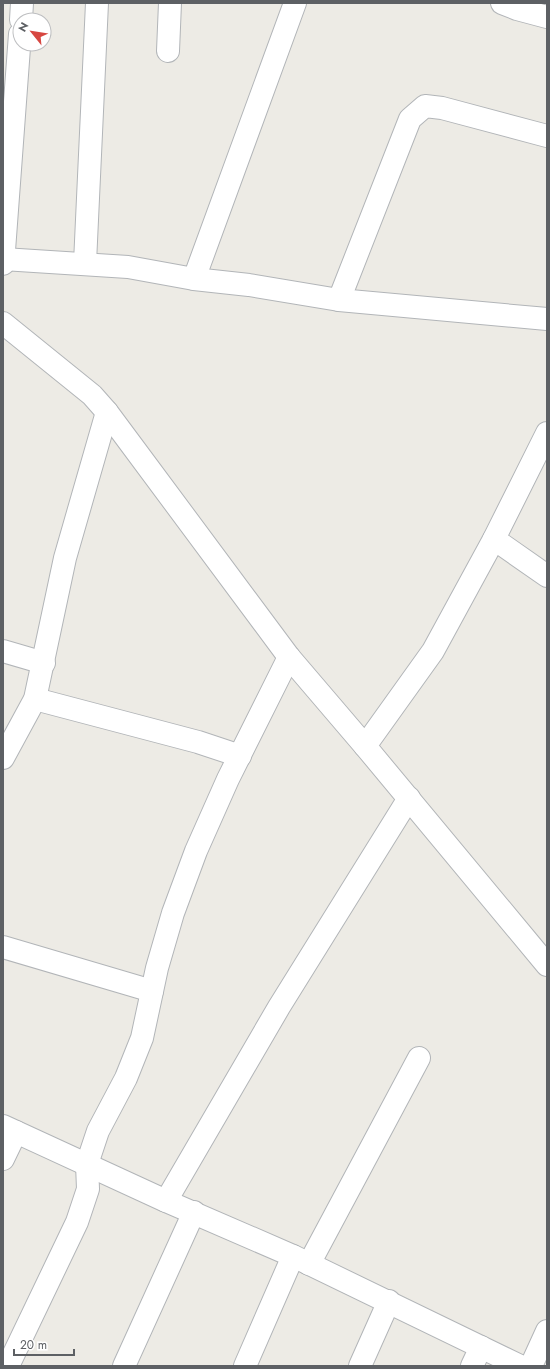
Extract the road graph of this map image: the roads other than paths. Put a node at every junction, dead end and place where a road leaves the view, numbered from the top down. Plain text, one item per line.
1 (97, 3) edge
2 (170, 3) edge
3 (295, 3) edge
4 (502, 3) edge
5 (547, 17) edge
6 (168, 51) dead end
7 (19, 52) edge
8 (547, 136) edge
9 (3, 259) edge
10 (85, 263) junction
11 (3, 264) edge
12 (194, 279) junction
13 (339, 300) junction
14 (547, 319) edge
15 (3, 323) edge
16 (107, 412) junction
17 (547, 433) edge
18 (494, 539) junction
19 (547, 576) edge
20 (3, 651) edge
21 (289, 657) junction
22 (44, 662) junction
23 (35, 699) junction
24 (365, 746) junction
25 (240, 756) junction
26 (3, 758) edge
27 (409, 798) junction
28 (3, 947) edge
29 (547, 965) edge
30 (152, 991) junction
31 (419, 1058) dead end
32 (9, 1129) edge
33 (3, 1158) edge
34 (87, 1164) junction
35 (166, 1201) junction
36 (194, 1212) junction
37 (301, 1260) junction
38 (390, 1302) junction
39 (547, 1331) edge
40 (477, 1356) edge
41 (8, 1366) edge
42 (124, 1366) edge
43 (245, 1366) edge
44 (360, 1366) edge
45 (520, 1366) edge
46 (531, 1366) edge

1 - 10 street
2 - 6 street
3 - 12 street
4 - 5 street
7 - 9 street
8 - 13 street
9 - 10 street
9 - 11 street
10 - 12 street
12 - 13 street
13 - 14 street
15 - 16 street
16 - 21 street
16 - 22 street
17 - 18 street
18 - 19 street
18 - 24 street
20 - 22 street
21 - 24 street
21 - 25 street
22 - 23 street
23 - 25 street
23 - 26 street
24 - 27 street
25 - 30 street
27 - 29 street
27 - 35 street
28 - 30 street
30 - 34 street
31 - 37 street
32 - 33 street
32 - 34 street
34 - 35 street
34 - 41 street
35 - 36 street
36 - 37 street
36 - 42 street
37 - 38 street
37 - 43 street
38 - 40 street
38 - 44 street
39 - 46 street
40 - 45 street

